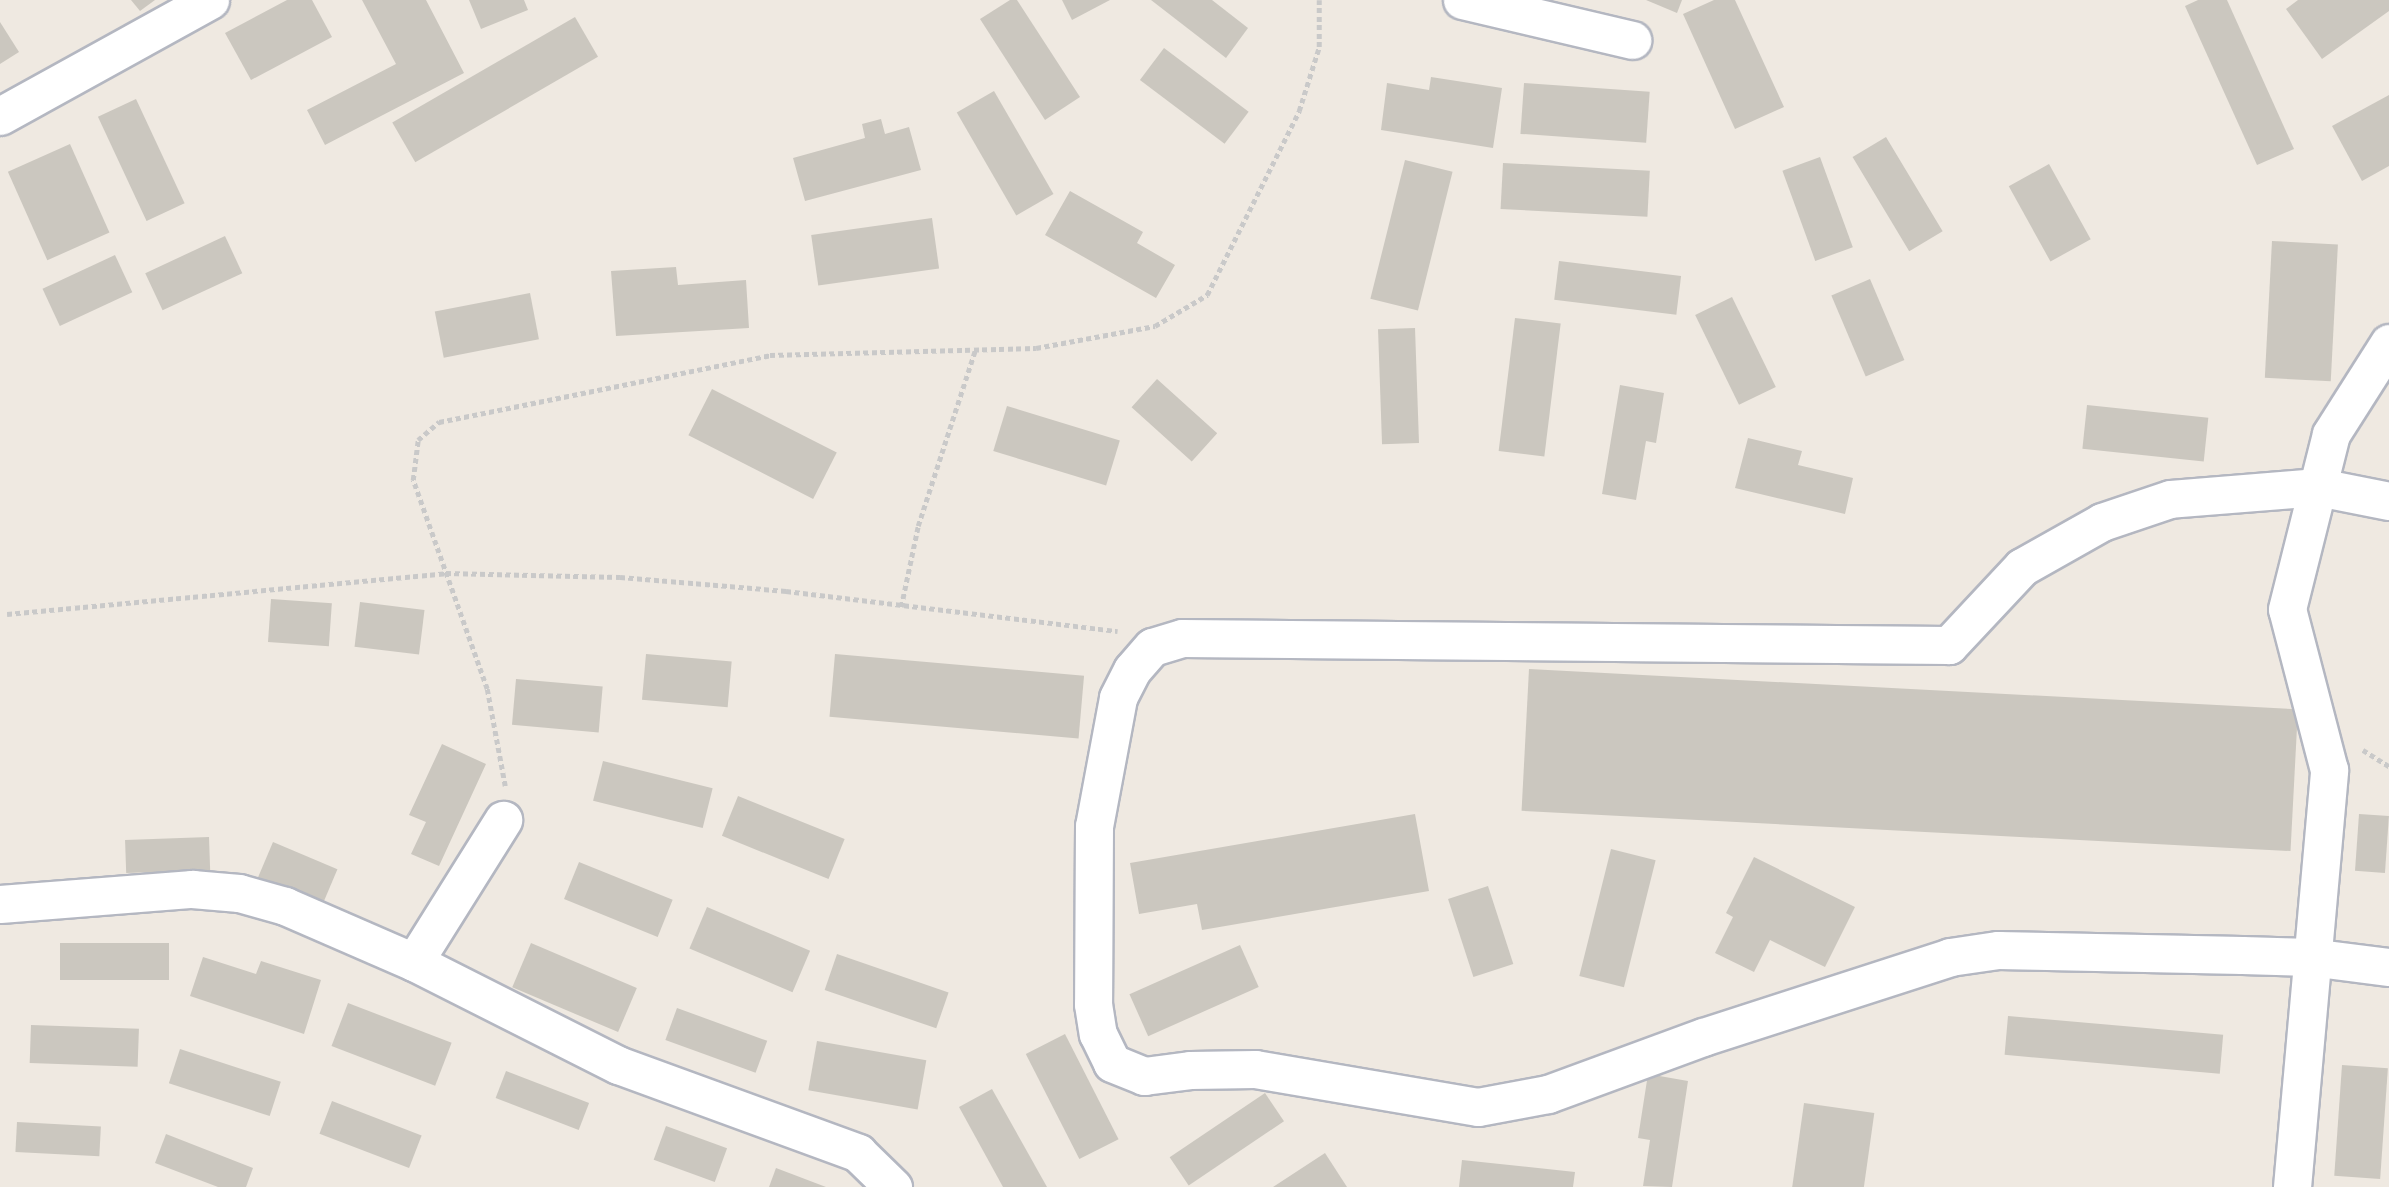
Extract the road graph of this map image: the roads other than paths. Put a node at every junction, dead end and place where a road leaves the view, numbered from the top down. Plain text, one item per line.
1 (211, 0) edge
2 (1462, 0) edge
3 (1632, 40) dead end
4 (0, 116) edge
5 (2389, 343) edge
6 (2318, 487) junction
7 (2389, 501) edge
8 (503, 820) road end
9 (0, 905) edge
10 (2310, 957) junction
11 (414, 961) junction
12 (2389, 967) edge
13 (893, 1187) edge
14 (2292, 1187) edge

1 - 4 street
2 - 3 street
5 - 6 street
6 - 7 street
6 - 10 street
6 - 10 street
8 - 11 street
9 - 11 street
10 - 12 street
10 - 14 street
11 - 13 street

